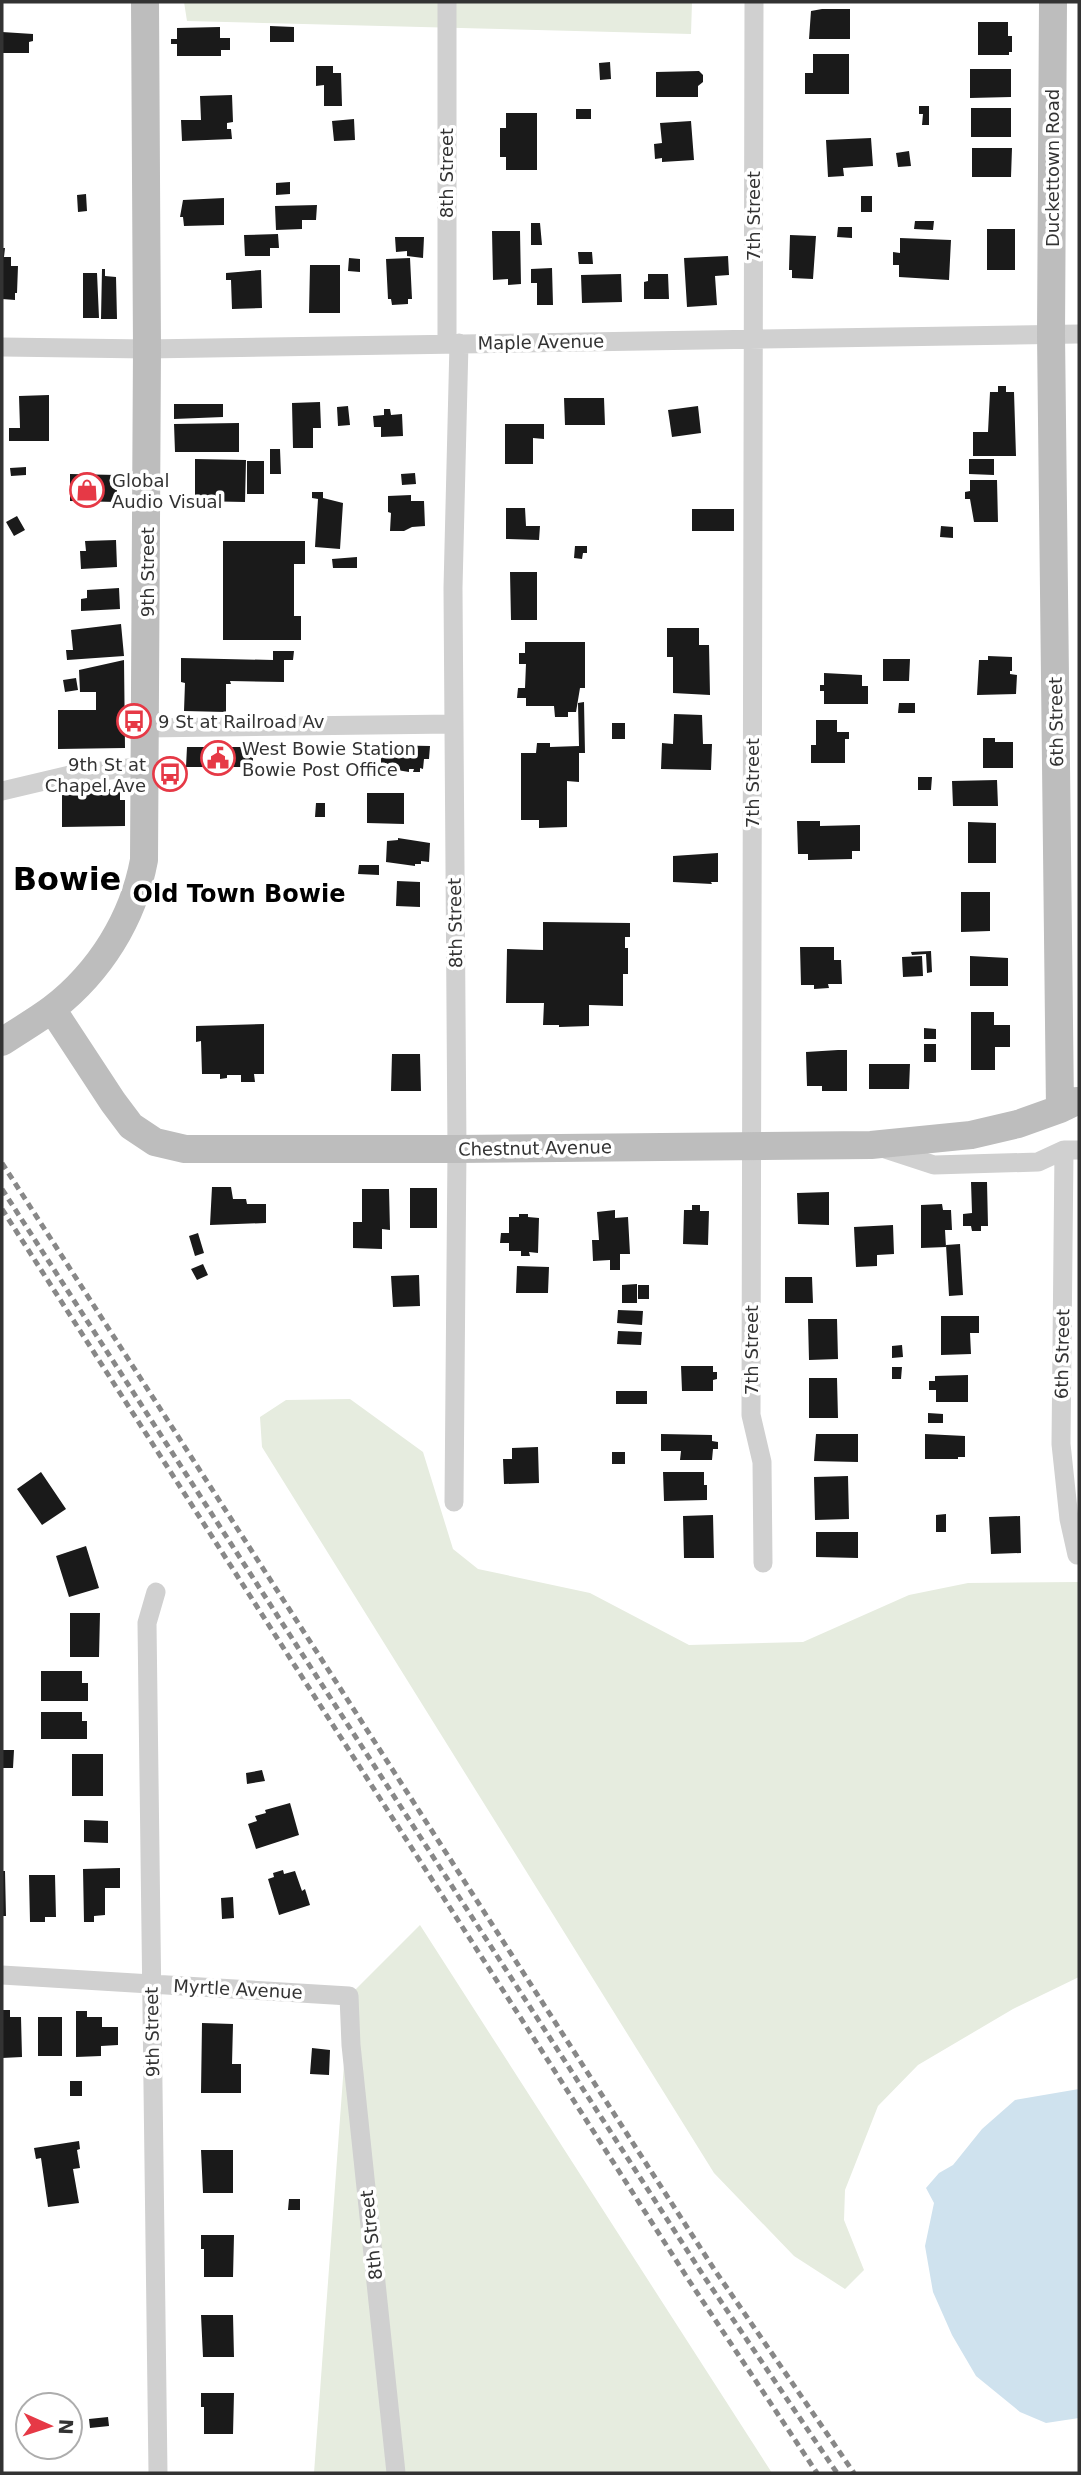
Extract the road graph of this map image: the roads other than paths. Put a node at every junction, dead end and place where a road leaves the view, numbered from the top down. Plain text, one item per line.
1 (145, 2) edge
2 (447, 2) edge
3 (754, 2) edge
4 (1053, 2) edge
5 (1051, 334) junction
6 (1079, 334) edge
7 (753, 339) junction
8 (453, 344) junction
9 (2, 347) edge
10 (147, 349) junction
11 (453, 724) junction
12 (146, 728) junction
13 (146, 766) junction
14 (2, 792) edge
15 (52, 1009) junction
16 (2, 1042) edge
17 (1070, 1104) edge
18 (871, 1145) junction
19 (751, 1146) junction
20 (457, 1149) junction
21 (1072, 1150) edge
22 (454, 1502) dead end
23 (1077, 1555) dead end
24 (763, 1563) dead end
25 (156, 1592) dead end
26 (2, 1976) edge
27 (152, 1984) junction
28 (349, 1996) joint
29 (158, 2473) edge
30 (396, 2473) edge

1 - 10 street, 9th Street
2 - 8 street, 8th Street
3 - 7 street, 7th Street
4 - 5 street, Duckettown Road
5 - 6 street, Maple Avenue
5 - 7 street, Maple Avenue
5 - 17 street, 6th Street
7 - 8 street, Maple Avenue
7 - 19 street, 7th Street
8 - 10 street, Maple Avenue
8 - 11 street, 8th Street
9 - 10 street, Maple Avenue
10 - 12 street, 9th Street
11 - 12 street
11 - 20 street, 8th Street
12 - 13 street, 9th Street
13 - 14 street
13 - 15 street, 9th Street
15 - 16 street, 9th Street
15 - 20 street, Chestnut Avenue
17 - 18 street
18 - 19 street, Chestnut Avenue
18 - 21 street, Chestnut Avenue
19 - 20 street, Chestnut Avenue
19 - 24 street, 7th Street
20 - 22 street, 8th Street
21 - 23 street, 6th Street
25 - 27 street, 9th Street
26 - 27 street, Myrtle Avenue
27 - 28 street, Myrtle Avenue
27 - 29 street, 9th Street
28 - 30 street, 8th Street

